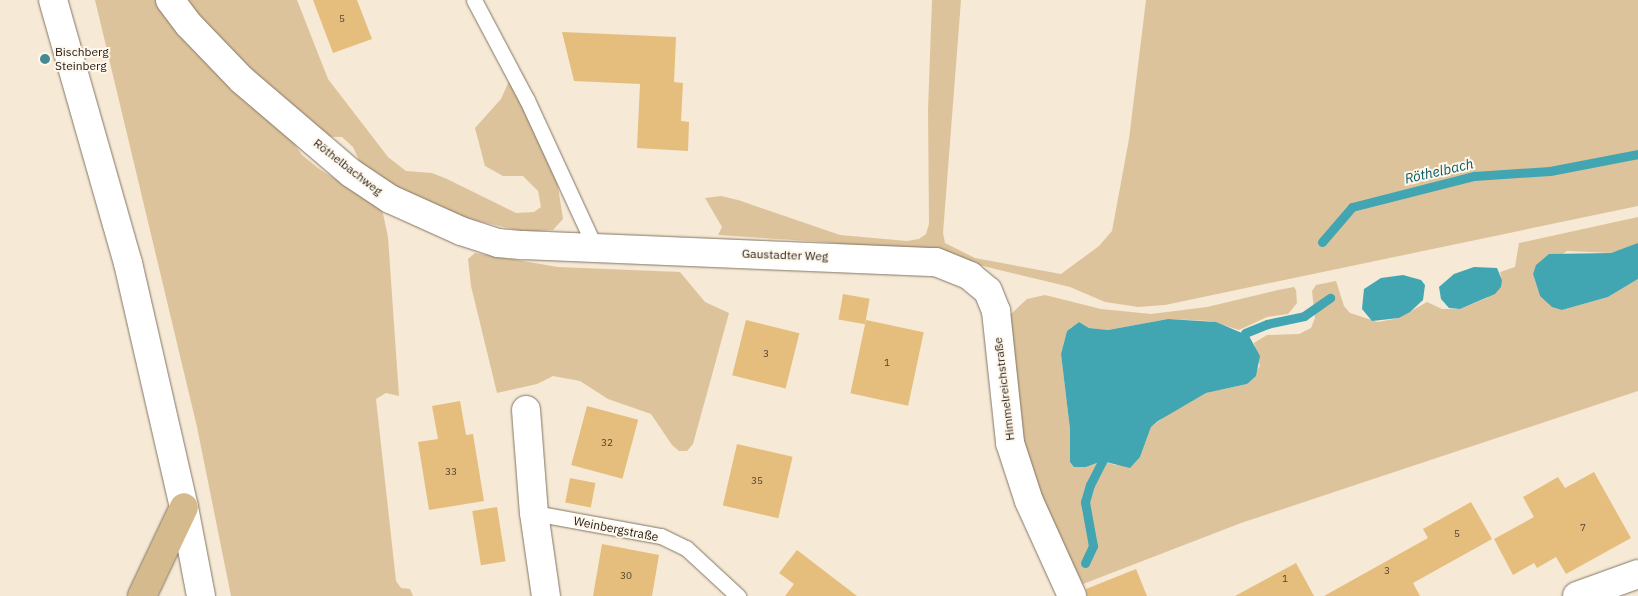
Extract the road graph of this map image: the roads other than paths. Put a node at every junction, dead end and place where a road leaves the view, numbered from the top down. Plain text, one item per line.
1 (53, 0) edge
2 (170, 0) edge
3 (474, 0) edge
4 (584, 246) junction
5 (988, 291) joint
6 (526, 410) dead end
7 (184, 506) junction
8 (534, 513) junction
9 (1638, 574) edge
10 (1068, 595) edge
11 (142, 596) edge
12 (201, 596) edge
13 (546, 596) edge
14 (738, 596) edge
15 (1577, 596) edge

1 - 7 street
2 - 4 street, Röthelbachweg
3 - 4 lane
4 - 5 street, Gaustadter Weg
5 - 10 street, Himmelreichstraße
6 - 8 street
7 - 11 main road
7 - 12 street
8 - 13 street
8 - 14 lane, Weinbergstraße
9 - 15 street

